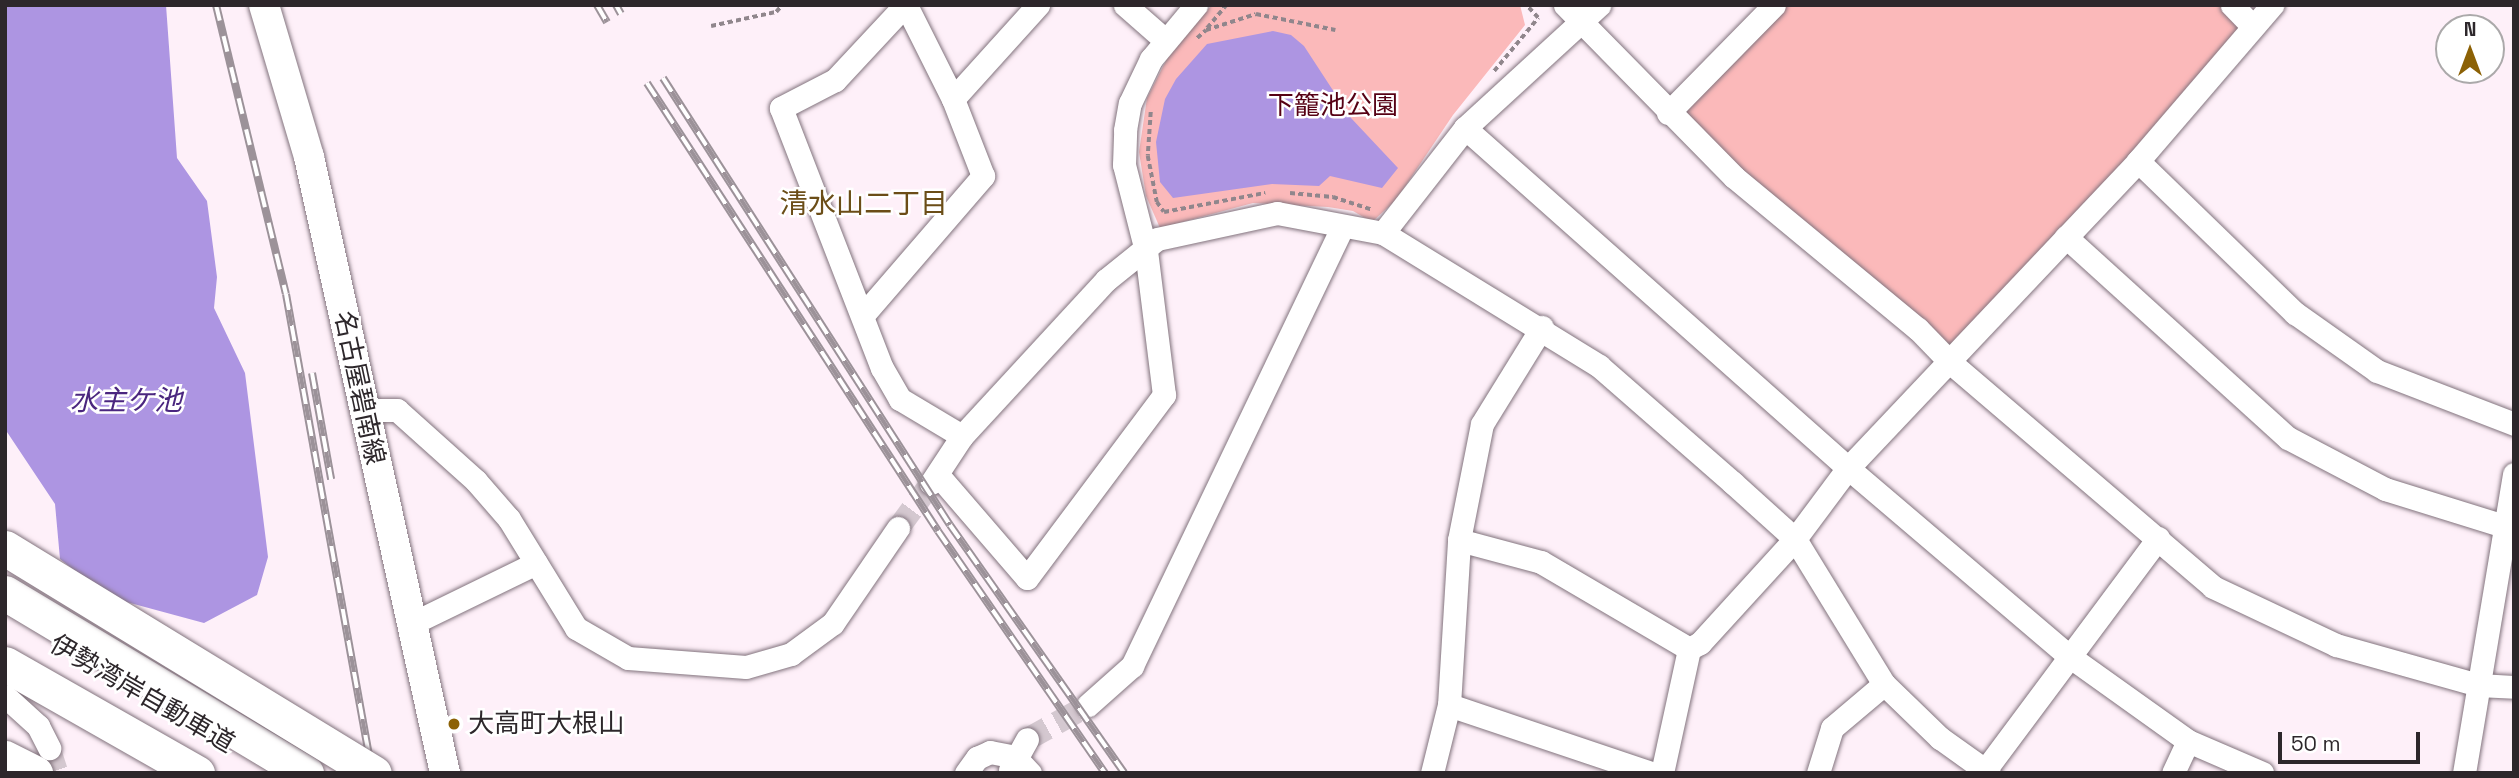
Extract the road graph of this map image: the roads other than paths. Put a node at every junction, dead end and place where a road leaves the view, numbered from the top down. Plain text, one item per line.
1 (264, 5) edge
2 (906, 5) edge
3 (1038, 5) edge
4 (1125, 5) edge
5 (1196, 5) edge
6 (1565, 5) edge
7 (1774, 5) edge
8 (2232, 5) edge
9 (2272, 5) edge
10 (1592, 14) edge
11 (2253, 27) junction
12 (1165, 40) junction
13 (953, 99) junction
14 (1668, 113) junction
15 (1465, 128) junction
16 (2138, 161) junction
17 (1342, 228) junction
18 (1388, 228) junction
19 (2066, 237) junction
20 (1146, 251) junction
21 (863, 315) junction
22 (1542, 327) junction
23 (1951, 363) junction
24 (365, 410) junction
25 (2514, 424) edge
26 (962, 436) junction
27 (1848, 468) junction
28 (2514, 474) edge
29 (2507, 527) junction
30 (898, 528) tunnel mouth
31 (2158, 538) junction
32 (1795, 539) junction
33 (1459, 540) junction
34 (5, 548) edge
35 (536, 563) junction
36 (5, 593) edge
37 (5, 617) edge
38 (411, 624) junction
39 (1689, 649) junction
40 (2069, 656) junction
41 (5, 664) edge
42 (5, 676) edge
43 (1884, 684) junction
44 (2478, 685) junction
45 (2514, 687) edge
46 (5, 696) edge
47 (1087, 705) tunnel mouth
48 (1449, 705) junction
49 (2188, 741) junction
50 (5, 758) edge
51 (42, 760) edge
52 (1020, 760) tunnel mouth
53 (5, 766) edge
54 (1986, 771) edge
55 (16, 773) edge
56 (190, 773) edge
57 (197, 773) edge
58 (279, 773) edge
59 (306, 773) edge
60 (374, 773) edge
61 (445, 773) edge
62 (965, 773) edge
63 (1432, 773) edge
64 (1651, 773) edge
65 (1662, 773) edge
66 (1818, 773) edge
67 (2174, 773) edge
68 (2262, 773) edge
69 (2464, 773) edge

1 - 24 main road, 名古屋碧南線
2 - 13 street
2 - 21 street
3 - 13 street
4 - 12 street
5 - 12 street
6 - 10 street
7 - 14 street
8 - 11 street
9 - 11 street
10 - 14 street
10 - 15 street
11 - 16 street
12 - 20 street
13 - 21 street
14 - 23 street
15 - 18 street
15 - 27 street
16 - 19 street
16 - 25 street
17 - 18 street
17 - 20 street
17 - 47 street
18 - 22 street
19 - 23 street
19 - 29 street
20 - 26 street
20 - 26 street
21 - 26 street
22 - 32 street
22 - 33 street
23 - 27 street
23 - 31 street
24 - 35 street
24 - 38 main road, 名古屋碧南線
27 - 32 street
27 - 40 street
28 - 29 street
29 - 44 street
30 - 35 street
31 - 40 street
31 - 44 street
32 - 39 street
32 - 43 street
33 - 39 street
33 - 48 street
34 - 60 highway, bridge
35 - 38 street
36 - 59 highway
37 - 58 highway, 伊勢湾岸自動車道
38 - 61 main road, 名古屋碧南線
39 - 65 street
40 - 49 street
40 - 54 street
41 - 57 highway, 伊勢湾岸自動車道
42 - 56 highway
43 - 54 street
43 - 66 street
44 - 45 street
44 - 69 street
46 - 51 street
48 - 63 street
48 - 64 street
49 - 67 street
49 - 68 street
50 - 51 highway
52 - 62 street
53 - 55 highway

